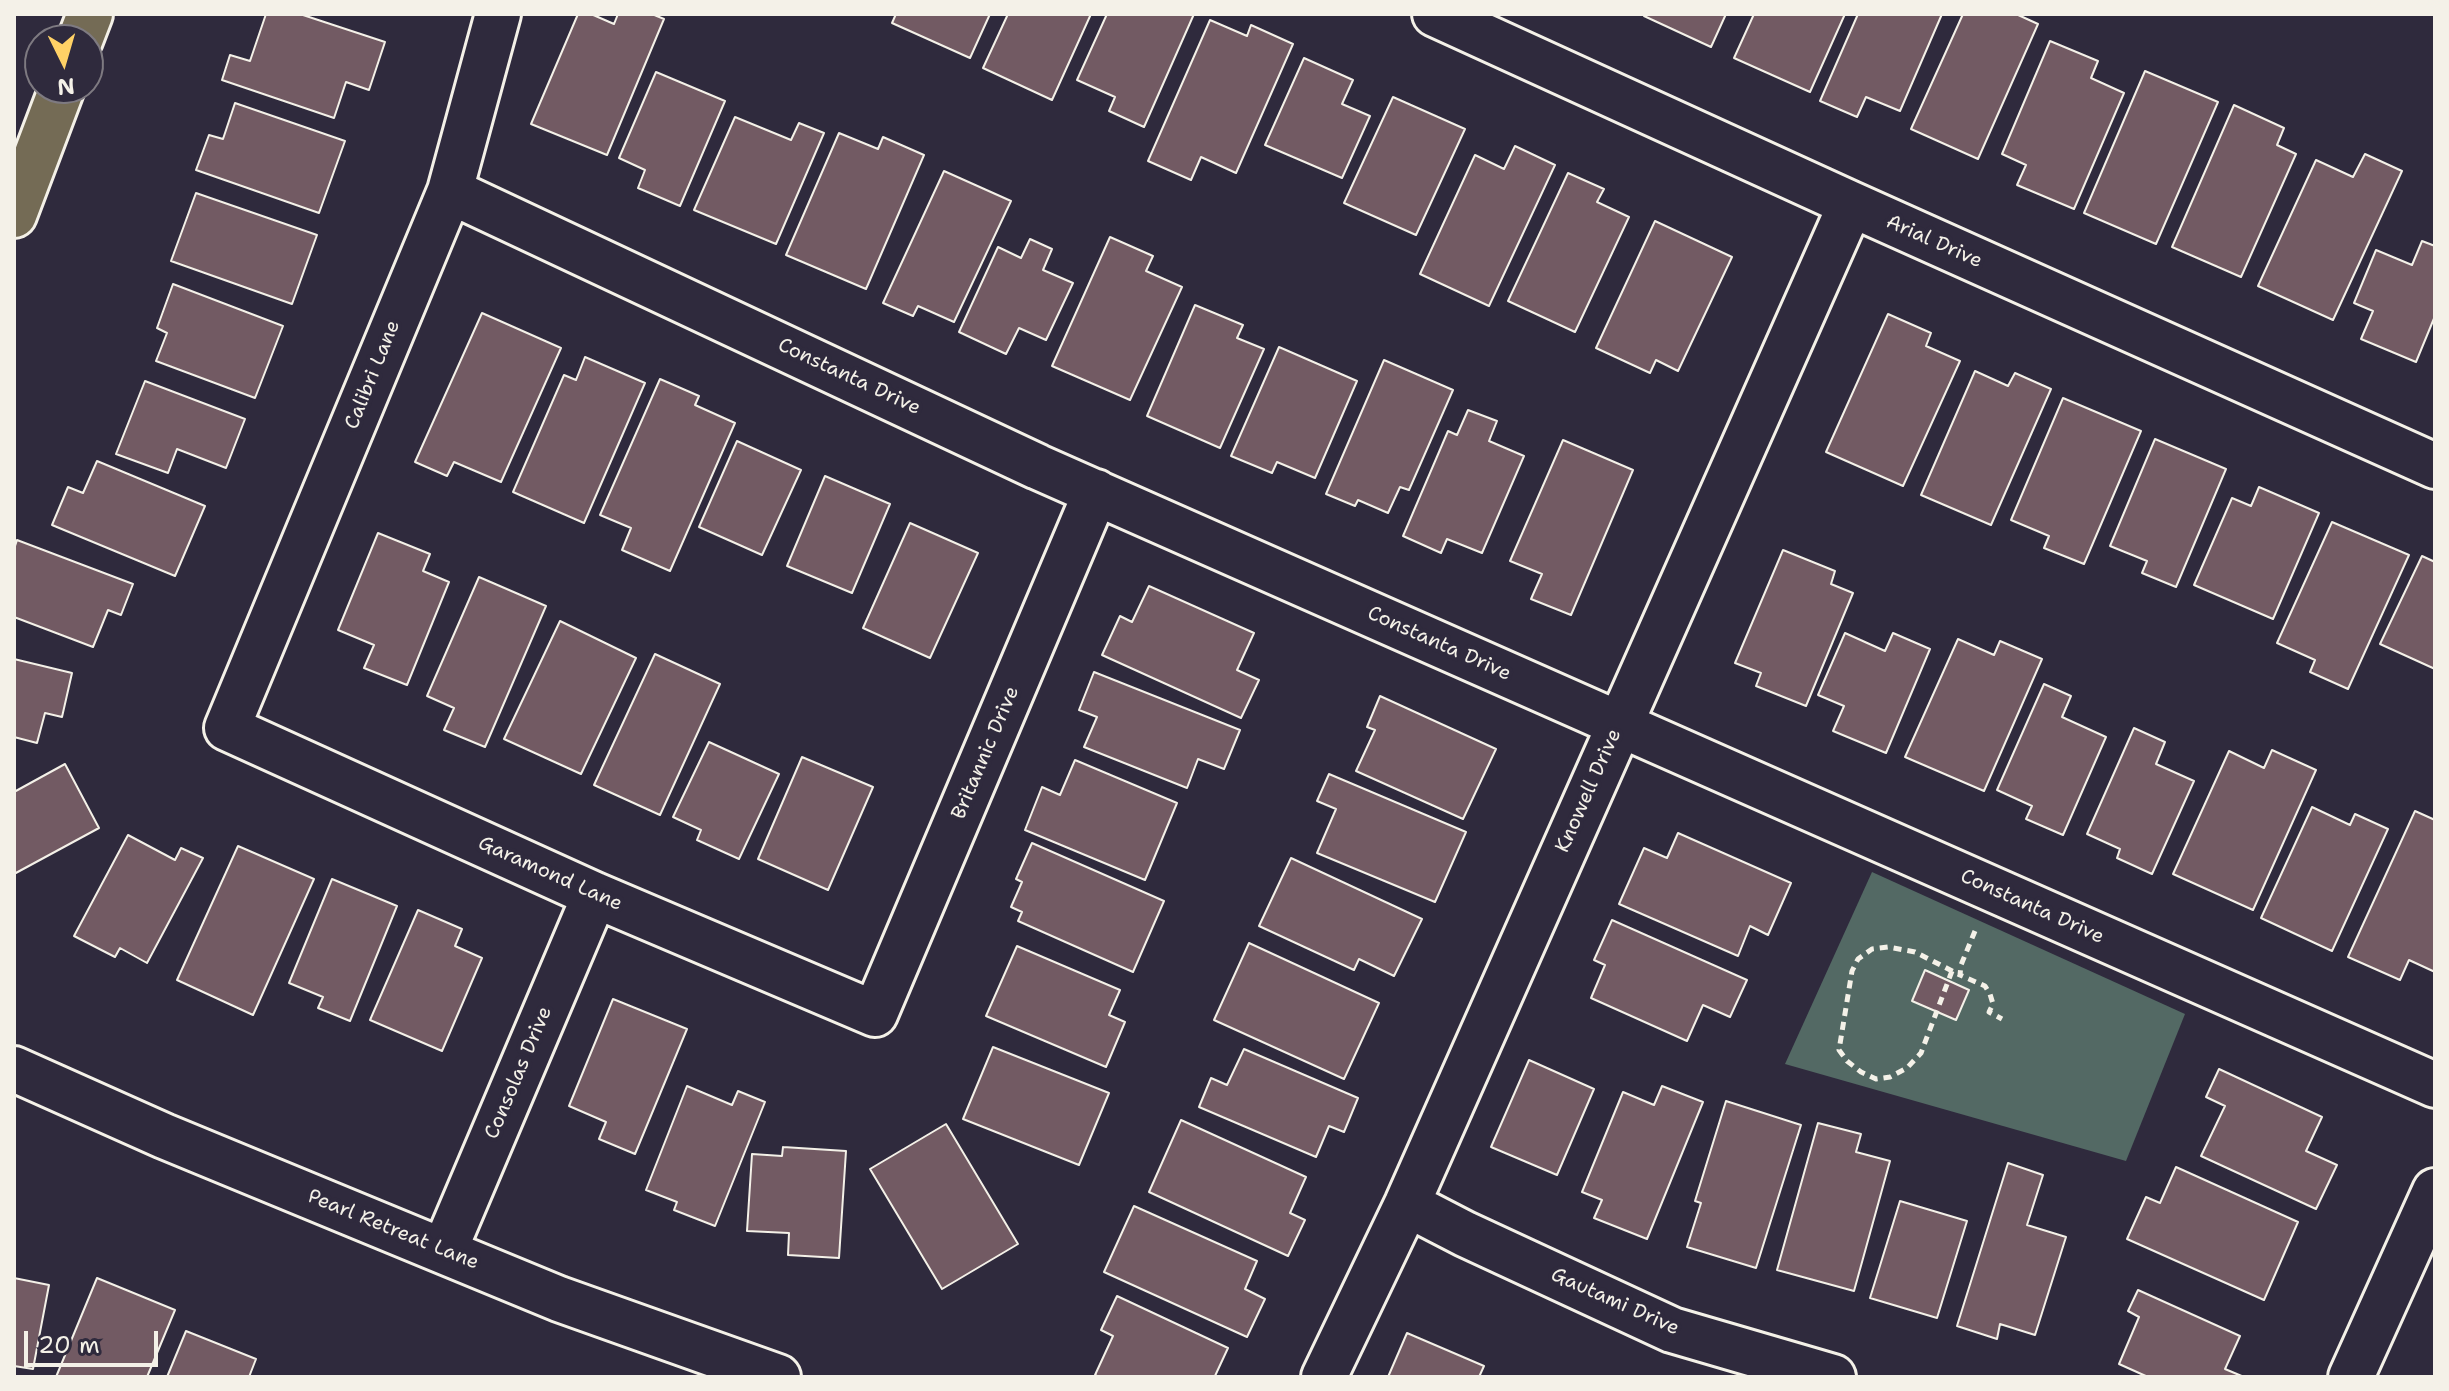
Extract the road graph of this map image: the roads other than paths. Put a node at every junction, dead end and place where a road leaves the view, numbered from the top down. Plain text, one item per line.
1 (498, 14) edge
2 (1435, 14) edge
3 (56, 104) edge
4 (450, 191) junction
5 (1851, 204) junction
6 (14, 215) edge
7 (2435, 466) edge
8 (1096, 492) junction
9 (1619, 723) junction
10 (227, 728) joint
11 (595, 895) junction
12 (875, 1014) joint
13 (14, 1069) edge
14 (2435, 1085) edge
15 (2435, 1191) edge
16 (1407, 1204) junction
17 (444, 1251) junction
18 (778, 1377) edge
19 (1324, 1377) edge
20 (1833, 1377) edge
21 (2351, 1377) edge

1 - 4 street, Calibri Lane
2 - 5 street, Arial Drive
3 - 6 main road
4 - 8 street, Constanta Drive
4 - 10 street, Calibri Lane
5 - 7 street, Arial Drive
5 - 9 street, Knowell Drive
8 - 9 street, Constanta Drive
8 - 12 street, Britannic Drive
9 - 14 street, Constanta Drive
9 - 16 street, Knowell Drive
10 - 11 street, Garamond Lane
11 - 12 street, Garamond Lane
11 - 17 street, Consolas Drive
13 - 17 street, Pearl Retreat Lane
15 - 21 street
16 - 19 street, Knowell Drive
16 - 20 street, Gautami Drive
17 - 18 street, Pearl Retreat Lane

